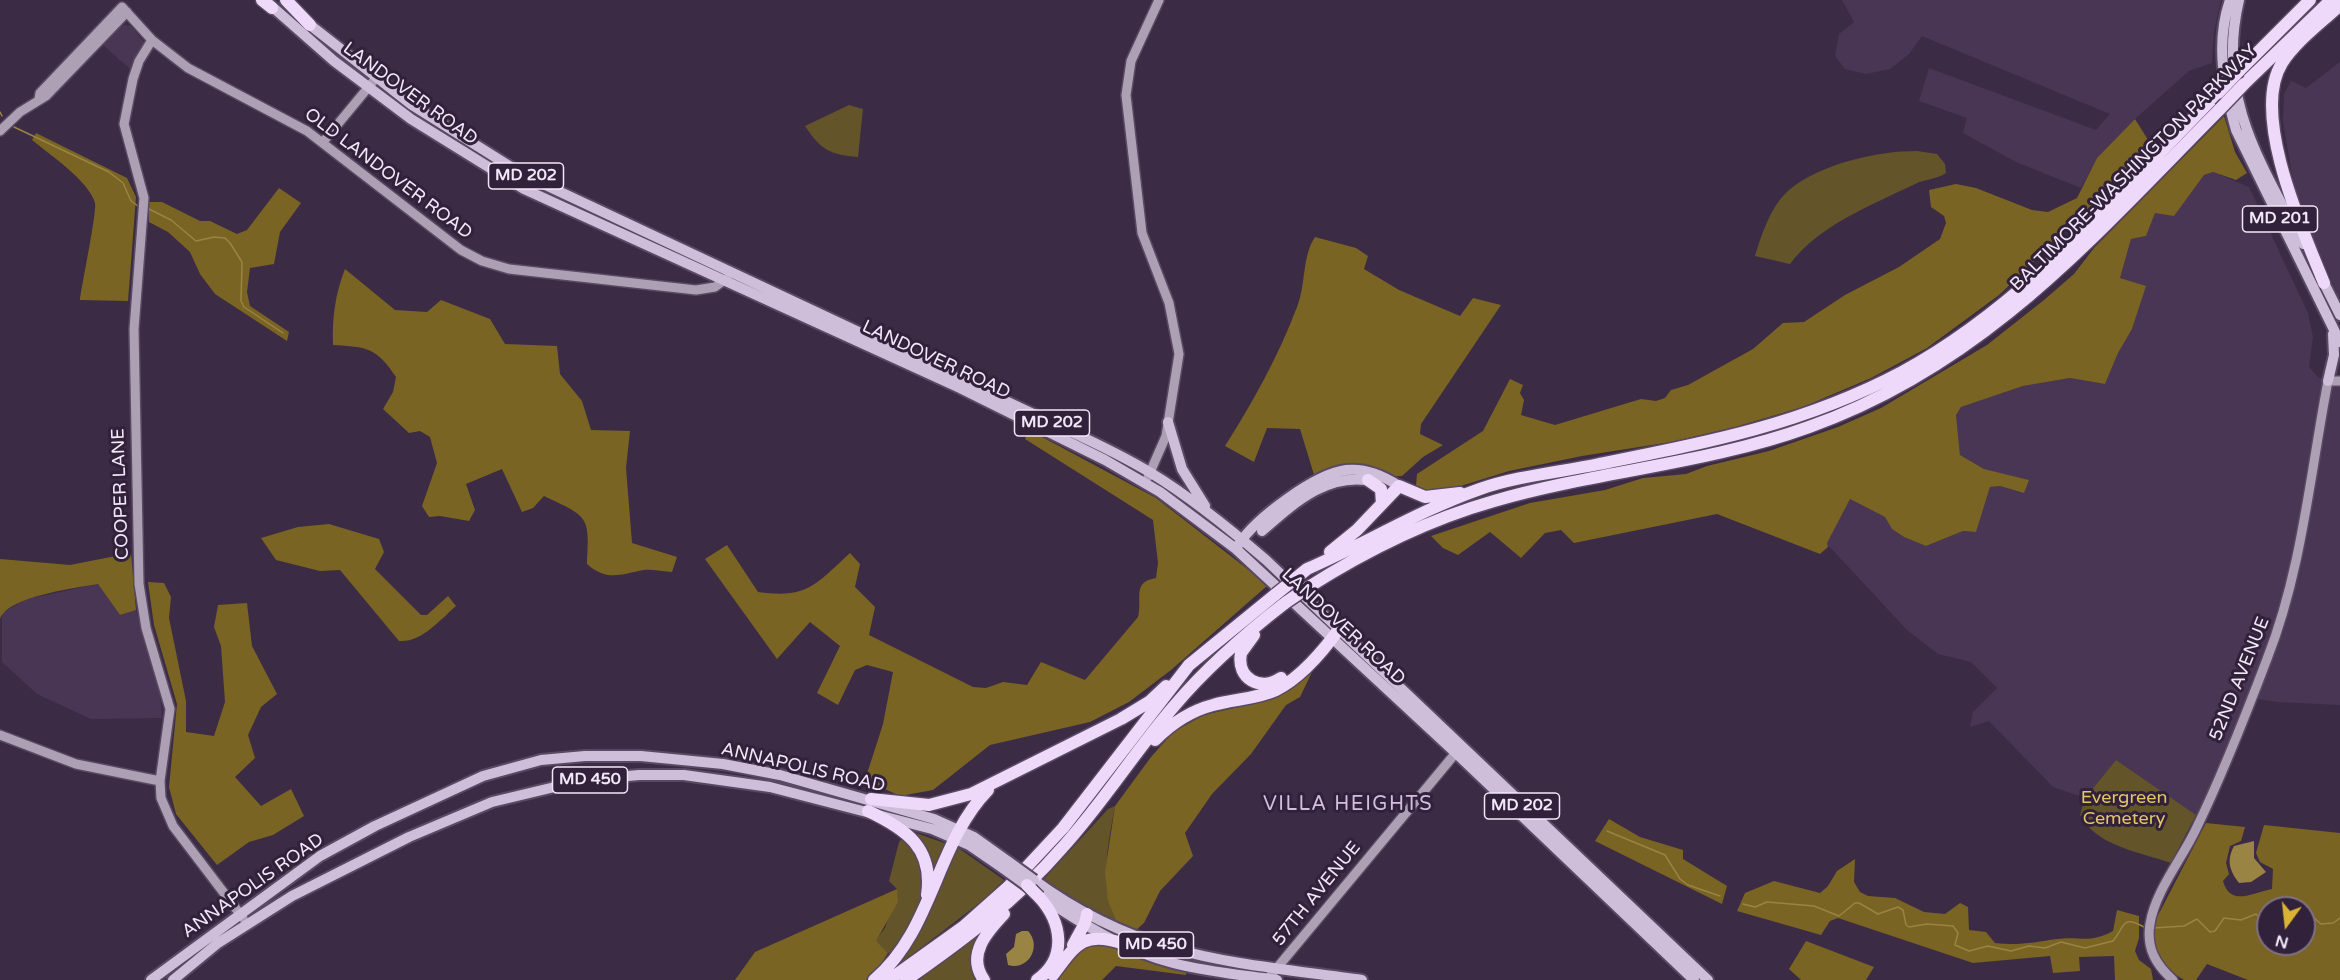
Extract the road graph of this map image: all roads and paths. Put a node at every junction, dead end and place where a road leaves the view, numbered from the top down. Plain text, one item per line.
1 (286, 0) edge
2 (1159, 0) edge
3 (2230, 0) edge
4 (2239, 0) edge
5 (2310, 0) edge
6 (2331, 0) edge
7 (269, 2) edge
8 (2340, 4) edge
9 (310, 26) junction
10 (152, 40) junction
11 (376, 78) junction
12 (368, 87) junction
13 (0, 131) edge
14 (324, 142) junction
15 (733, 272) junction
16 (724, 280) junction
17 (2324, 283) junction
18 (2335, 317) edge
19 (2340, 342) edge
20 (2334, 381) edge
21 (1168, 422) junction
22 (1148, 478) junction
23 (1368, 480) junction
24 (1399, 486) junction
25 (1480, 489) junction
26 (1382, 504) junction
27 (1210, 514) junction
28 (1264, 529) junction
29 (1245, 541) junction
30 (1236, 549) junction
31 (1266, 560) junction
32 (1307, 569) junction
33 (1280, 601) junction
34 (1333, 634) junction
35 (1189, 665) junction
36 (0, 735) edge
37 (1458, 750) junction
38 (1120, 775) junction
39 (1000, 778) junction
40 (160, 781) junction
41 (803, 795) junction
42 (870, 805) junction
43 (947, 824) junction
44 (958, 834) junction
45 (1006, 866) junction
46 (1038, 874) junction
47 (1027, 885) joint
48 (1044, 895) junction
49 (923, 908) junction
50 (240, 914) junction
51 (1084, 919) junction
52 (247, 923) junction
53 (1124, 944) junction
54 (1059, 960) junction
55 (1272, 977) edge
56 (151, 980) edge
57 (173, 980) edge
58 (874, 980) edge
59 (889, 980) edge
60 (906, 980) edge
61 (984, 980) edge
62 (1037, 980) edge
63 (1048, 980) edge
64 (1362, 980) edge
65 (1694, 980) edge
66 (1708, 980) edge
67 (2173, 980) edge

1 - 9 highway
2 - 21 street
3 - 18 main road, MD 201
4 - 17 main road, MD 201
5 - 25 highway, BALTIMORE-WASHINGTON PARKWAY, bridge
6 - 33 highway, BALTIMORE-WASHINGTON PARKWAY, bridge
7 - 9 main road, LANDOVER ROAD / MD 202
7 - 12 main road, LANDOVER ROAD / MD 202
8 - 17 highway
9 - 11 main road, LANDOVER ROAD / MD 202
10 - 13 street, OLD LANDOVER ROAD
10 - 14 street, OLD LANDOVER ROAD
10 - 40 street, COOPER LANE
11 - 12 street
11 - 15 main road, LANDOVER ROAD / MD 202
12 - 14 street
12 - 16 main road, LANDOVER ROAD / MD 202
14 - 16 street, OLD LANDOVER ROAD
15 - 16 street, OLD LANDOVER ROAD
15 - 22 main road, LANDOVER ROAD / MD 202
16 - 22 main road, LANDOVER ROAD / MD 202
17 - 18 main road, MD 201
18 - 19 main road, MD 201
18 - 20 main road
20 - 67 street, 52ND AVENUE
21 - 22 street
21 - 27 main road
22 - 27 main road, LANDOVER ROAD / MD 202
22 - 30 main road, LANDOVER ROAD / MD 202
23 - 24 main road
23 - 26 highway
23 - 28 main road
24 - 25 highway
24 - 26 highway
24 - 29 main road
25 - 32 highway, BALTIMORE-WASHINGTON PARKWAY
26 - 32 highway
27 - 29 main road, LANDOVER ROAD / MD 202
28 - 29 main road
28 - 31 main road
29 - 30 main road
29 - 31 main road, LANDOVER ROAD / MD 202
30 - 34 main road, LANDOVER ROAD / MD 202
31 - 34 main road, LANDOVER ROAD / MD 202
32 - 33 highway, BALTIMORE-WASHINGTON PARKWAY, bridge
33 - 34 highway
33 - 35 highway, BALTIMORE-WASHINGTON PARKWAY
33 - 38 highway, BALTIMORE-WASHINGTON PARKWAY
34 - 37 main road, LANDOVER ROAD / MD 202
34 - 38 highway
35 - 39 highway
35 - 59 highway, BALTIMORE-WASHINGTON PARKWAY
36 - 40 street
37 - 55 street, 57TH AVENUE
37 - 65 main road, LANDOVER ROAD / MD 202
37 - 66 main road, LANDOVER ROAD / MD 202
38 - 46 highway, BALTIMORE-WASHINGTON PARKWAY
39 - 42 highway
39 - 44 highway
40 - 50 street, COOPER LANE
41 - 42 main road, ANNAPOLIS ROAD / MD 450
41 - 43 main road
41 - 52 main road, ANNAPOLIS ROAD / MD 450
42 - 43 main road, ANNAPOLIS ROAD / MD 450
42 - 44 main road, ANNAPOLIS ROAD / MD 450
42 - 49 highway
42 - 50 main road, ANNAPOLIS ROAD / MD 450
43 - 44 main road, ANNAPOLIS ROAD / MD 450
44 - 45 main road, ANNAPOLIS ROAD / MD 450
44 - 49 highway
45 - 47 main road, ANNAPOLIS ROAD / MD 450, bridge
45 - 48 main road, ANNAPOLIS ROAD / MD 450, bridge
46 - 60 highway, BALTIMORE-WASHINGTON PARKWAY
46 - 61 highway
47 - 48 highway, bridge
48 - 51 main road, ANNAPOLIS ROAD / MD 450
48 - 54 highway
49 - 58 highway
50 - 52 street, COOPER LANE
50 - 56 main road, ANNAPOLIS ROAD / MD 450
51 - 53 main road, ANNAPOLIS ROAD / MD 450
51 - 54 highway
51 - 55 main road, ANNAPOLIS ROAD / MD 450
52 - 57 main road, ANNAPOLIS ROAD / MD 450
53 - 54 highway
53 - 55 main road, ANNAPOLIS ROAD / MD 450
54 - 62 highway
54 - 63 highway
55 - 64 main road, ANNAPOLIS ROAD / MD 450

